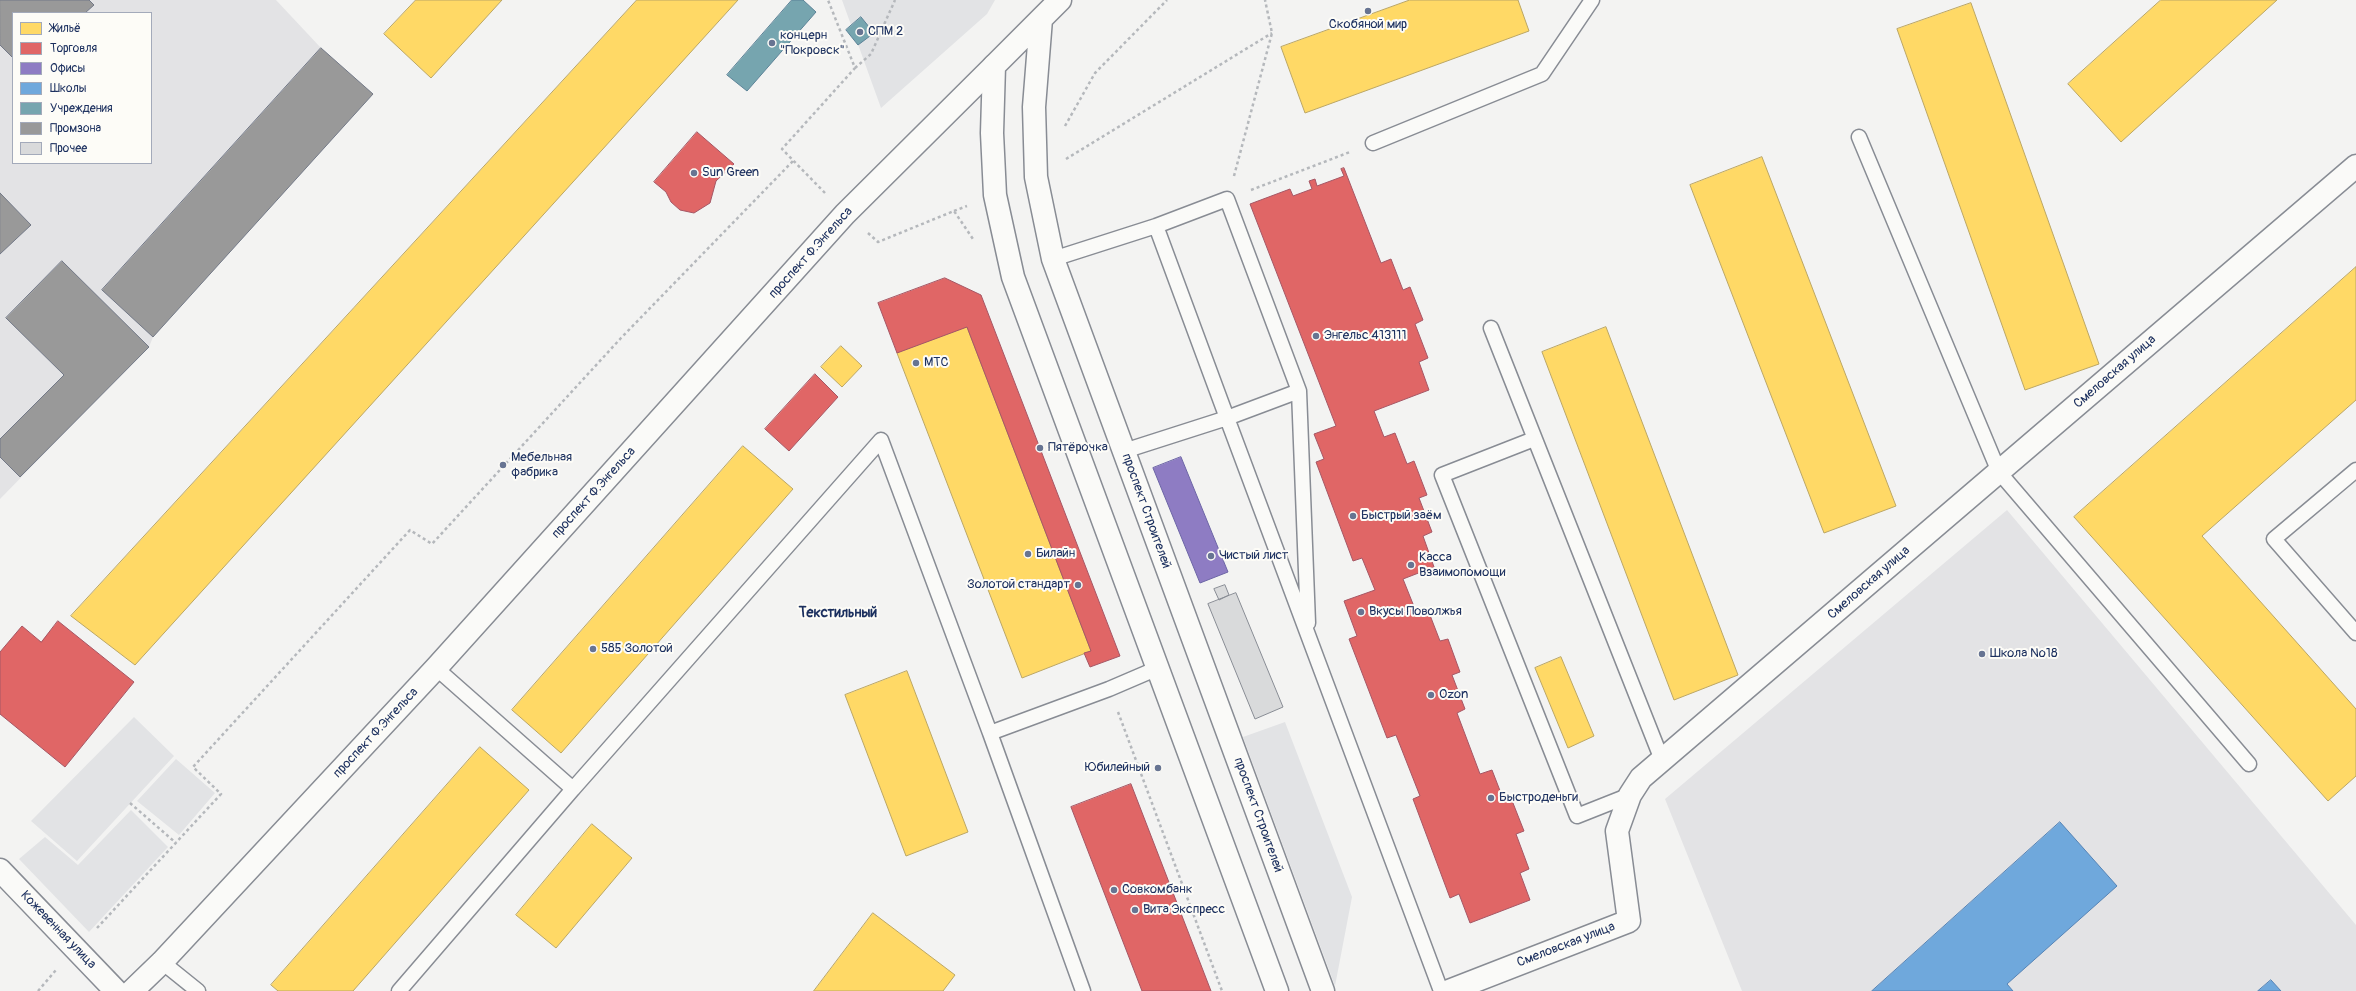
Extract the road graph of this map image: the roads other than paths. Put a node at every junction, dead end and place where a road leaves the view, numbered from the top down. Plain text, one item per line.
1 (1060, 0) edge
2 (1592, 0) edge
3 (1041, 19) junction
4 (994, 66) junction
5 (1859, 138) dead end
6 (1373, 143) road end
7 (2356, 166) edge
8 (1156, 226) junction
9 (1053, 259) junction
10 (1491, 328) dead end
11 (1299, 391) junction
12 (1227, 418) junction
13 (1534, 439) junction
14 (1124, 451) junction
15 (2356, 470) edge
16 (1999, 472) junction
17 (2356, 633) edge
18 (1308, 635) junction
19 (436, 668) junction
20 (1158, 668) junction
21 (990, 733) junction
22 (1662, 760) junction
23 (2249, 764) dead end
24 (573, 790) junction
25 (1630, 795) junction
26 (0, 870) edge
27 (162, 962) junction
28 (116, 991) edge
29 (132, 991) edge
30 (198, 991) edge
31 (400, 991) edge
32 (1083, 991) edge
33 (1277, 991) edge
34 (1323, 991) edge
35 (1441, 991) edge
36 (1449, 991) edge

1 - 3 street, проспект Ф.Энгельса
2 - 6 lane
3 - 4 street, проспект Ф.Энгельса
3 - 9 street, проспект Строителей
4 - 19 street, проспект Ф.Энгельса
4 - 20 street
5 - 16 lane
7 - 16 street, Смеловская улица
8 - 9 lane
8 - 11 lane
8 - 12 lane
9 - 14 street, проспект Строителей
10 - 13 lane
11 - 12 lane
11 - 18 lane
12 - 14 lane
12 - 18 lane
13 - 22 lane
13 - 25 lane
14 - 34 street, проспект Строителей
15 - 17 lane
16 - 22 street, Смеловская улица
16 - 23 lane
18 - 35 lane
19 - 24 lane
19 - 27 street, проспект Ф.Энгельса
20 - 21 lane
20 - 33 street
21 - 24 lane
21 - 32 lane
22 - 25 street, Смеловская улица
24 - 31 lane
25 - 36 street, Смеловская улица
26 - 28 street, Кожевенная улица
27 - 29 street, проспект Ф.Энгельса
27 - 30 lane

